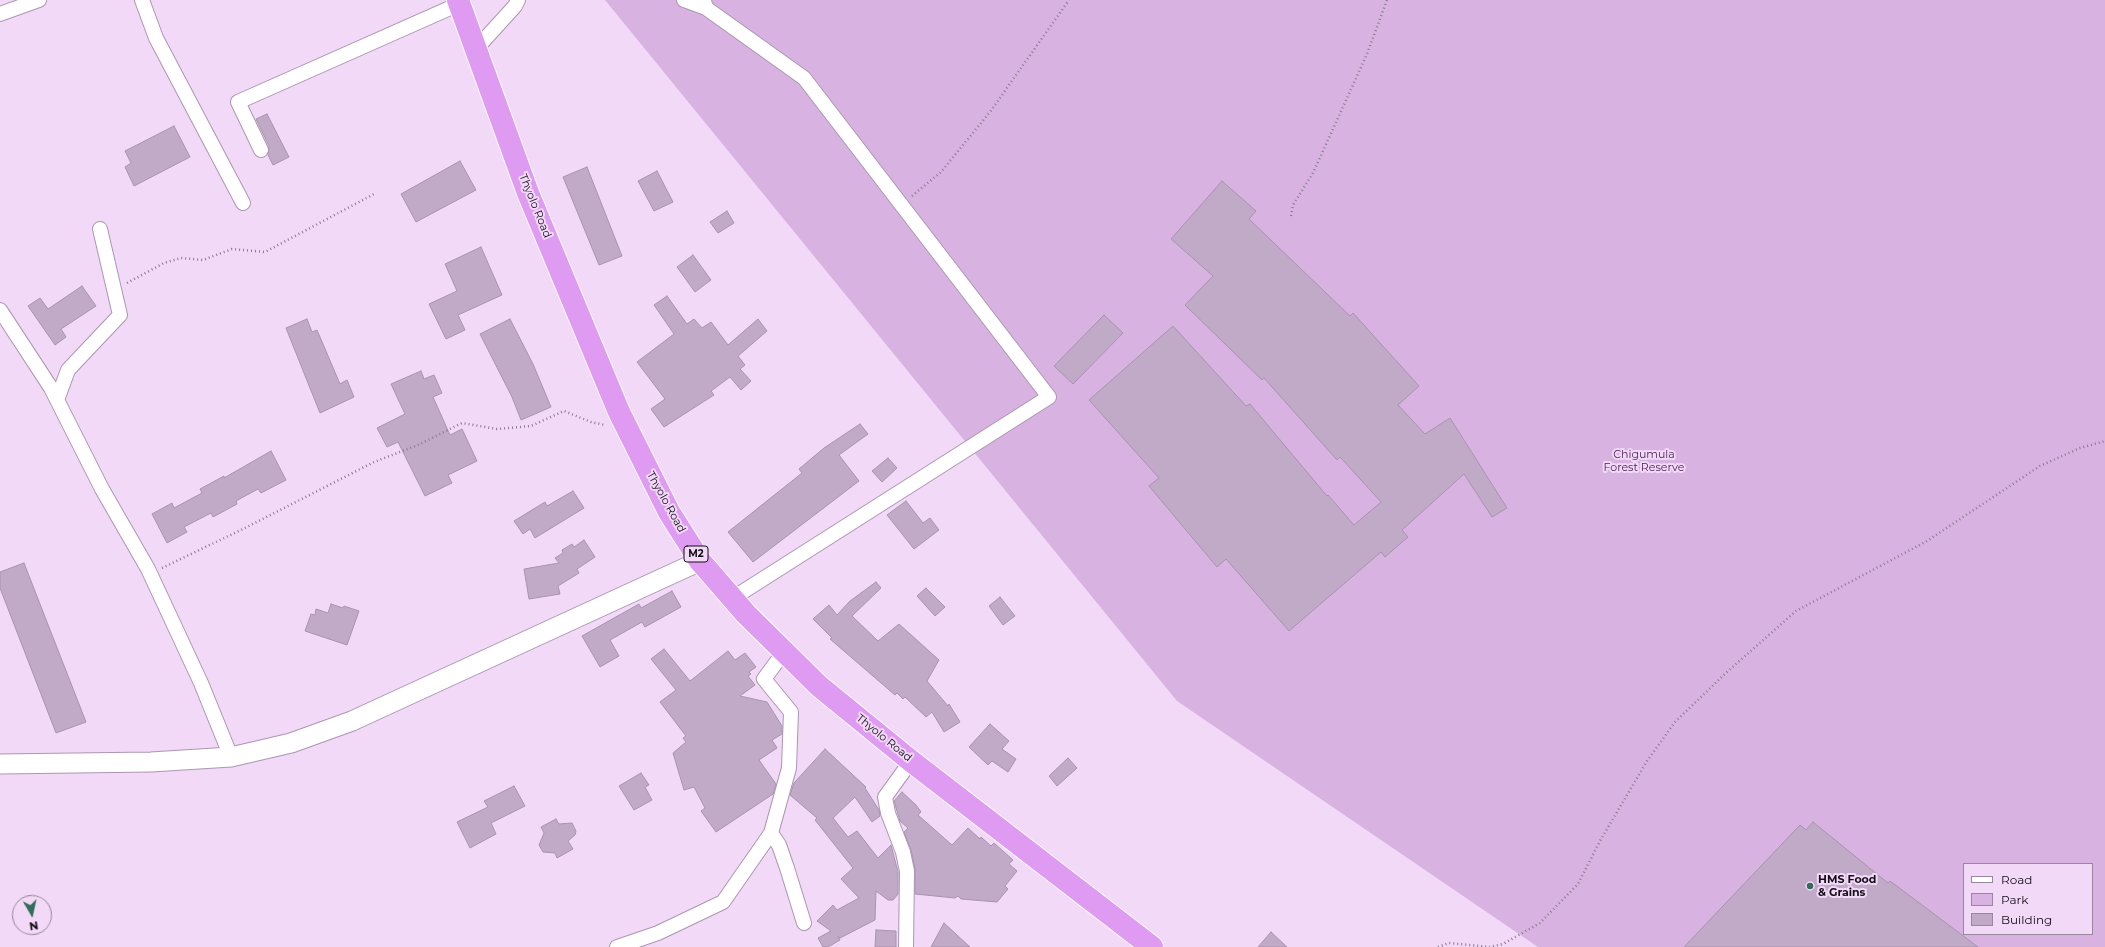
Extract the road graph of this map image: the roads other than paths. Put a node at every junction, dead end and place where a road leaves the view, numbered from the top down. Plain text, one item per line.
1 (39, 0) edge
2 (142, 0) edge
3 (518, 0) edge
4 (684, 0) edge
5 (459, 2) edge
6 (705, 4) edge
7 (0, 14) edge
8 (476, 50) junction
9 (260, 150) dead end
10 (243, 204) dead end
11 (100, 229) dead end
12 (0, 310) edge
13 (57, 400) junction
14 (700, 561) junction
15 (733, 598) junction
16 (784, 652) junction
17 (231, 757) junction
18 (911, 760) junction
19 (0, 764) edge
20 (771, 833) junction
21 (804, 923) dead end
22 (617, 947) edge
23 (906, 947) edge
24 (1152, 947) edge

1 - 7 street
2 - 10 street
3 - 8 street
4 - 6 street
5 - 8 highway, Thyolo Road / M2
5 - 9 street
6 - 15 street
8 - 14 highway, Thyolo Road / M2
11 - 13 street
12 - 13 street
13 - 17 street
14 - 15 highway, Thyolo Road / M2
14 - 17 street
15 - 16 highway, Thyolo Road / M2
16 - 18 highway, Thyolo Road / M2
16 - 20 street
17 - 19 street
18 - 23 street
18 - 24 highway, Thyolo Road / M2
20 - 21 street
20 - 22 street

